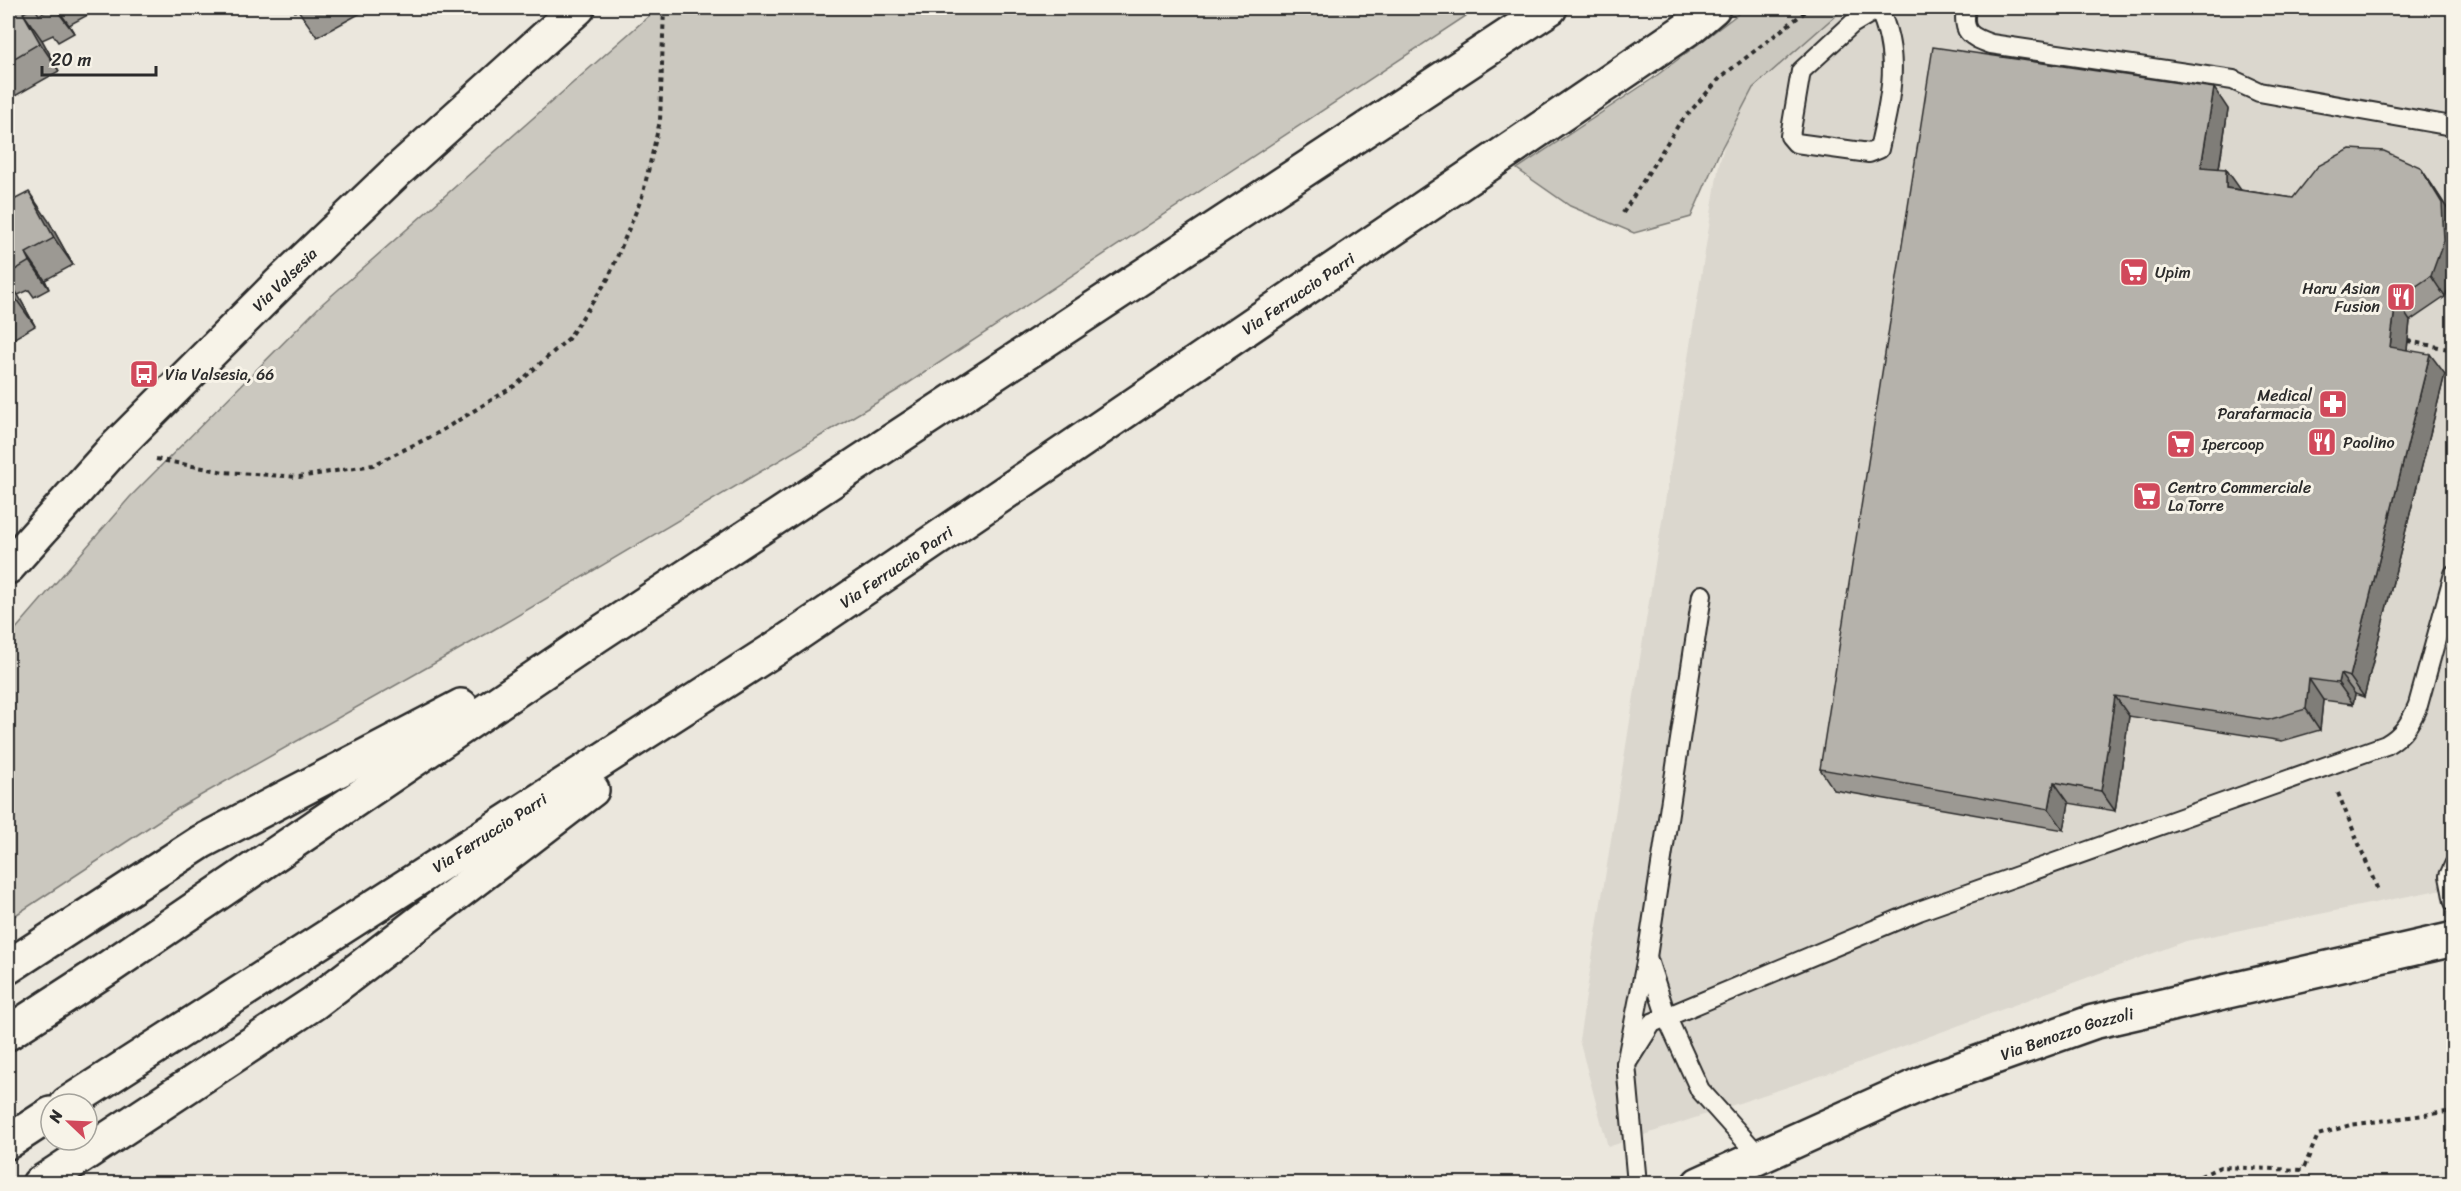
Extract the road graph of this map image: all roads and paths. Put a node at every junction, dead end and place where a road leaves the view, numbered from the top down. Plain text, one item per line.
1 (578, 8) edge
2 (664, 8) edge
3 (1550, 8) edge
4 (1713, 8) edge
5 (1810, 8) edge
6 (1878, 8) edge
7 (1966, 8) edge
8 (2451, 128) edge
9 (1623, 213) dead end
10 (2408, 340) dead end
11 (2454, 350) edge
12 (152, 459) dead end
13 (8, 567) edge
14 (2454, 574) edge
15 (1702, 595) dead end
16 (596, 636) junction
17 (775, 649) junction
18 (2334, 784) dead end
19 (2454, 866) edge
20 (2379, 893) dead end
21 (2454, 902) edge
22 (2454, 939) edge
23 (1647, 957) junction
24 (8, 967) edge
25 (1667, 1018) junction
26 (8, 1033) edge
27 (1626, 1064) junction
28 (86, 1092) edge
29 (2454, 1111) edge
30 (39, 1122) edge
31 (8, 1142) edge
32 (1759, 1156) junction
33 (39, 1184) edge
34 (1637, 1184) edge
35 (1699, 1184) edge
36 (2184, 1184) edge

1 - 13 main road, Via Valsesia
2 - 12 path
3 - 16 main road
4 - 17 main road, Via Ferruccio Parri
5 - 9 path
6 - 6 lane
7 - 8 lane
10 - 11 path
14 - 25 lane
15 - 23 lane
16 - 24 main road
16 - 26 main road
17 - 28 main road, Via Ferruccio Parri
17 - 33 main road
18 - 20 path
19 - 21 lane
22 - 32 main road, Via Benozzo Gozzoli
23 - 25 lane
23 - 27 lane
25 - 27 lane
25 - 32 lane
27 - 34 lane
29 - 36 path
30 - 31 main road
32 - 35 main road, Via Benozzo Gozzoli

